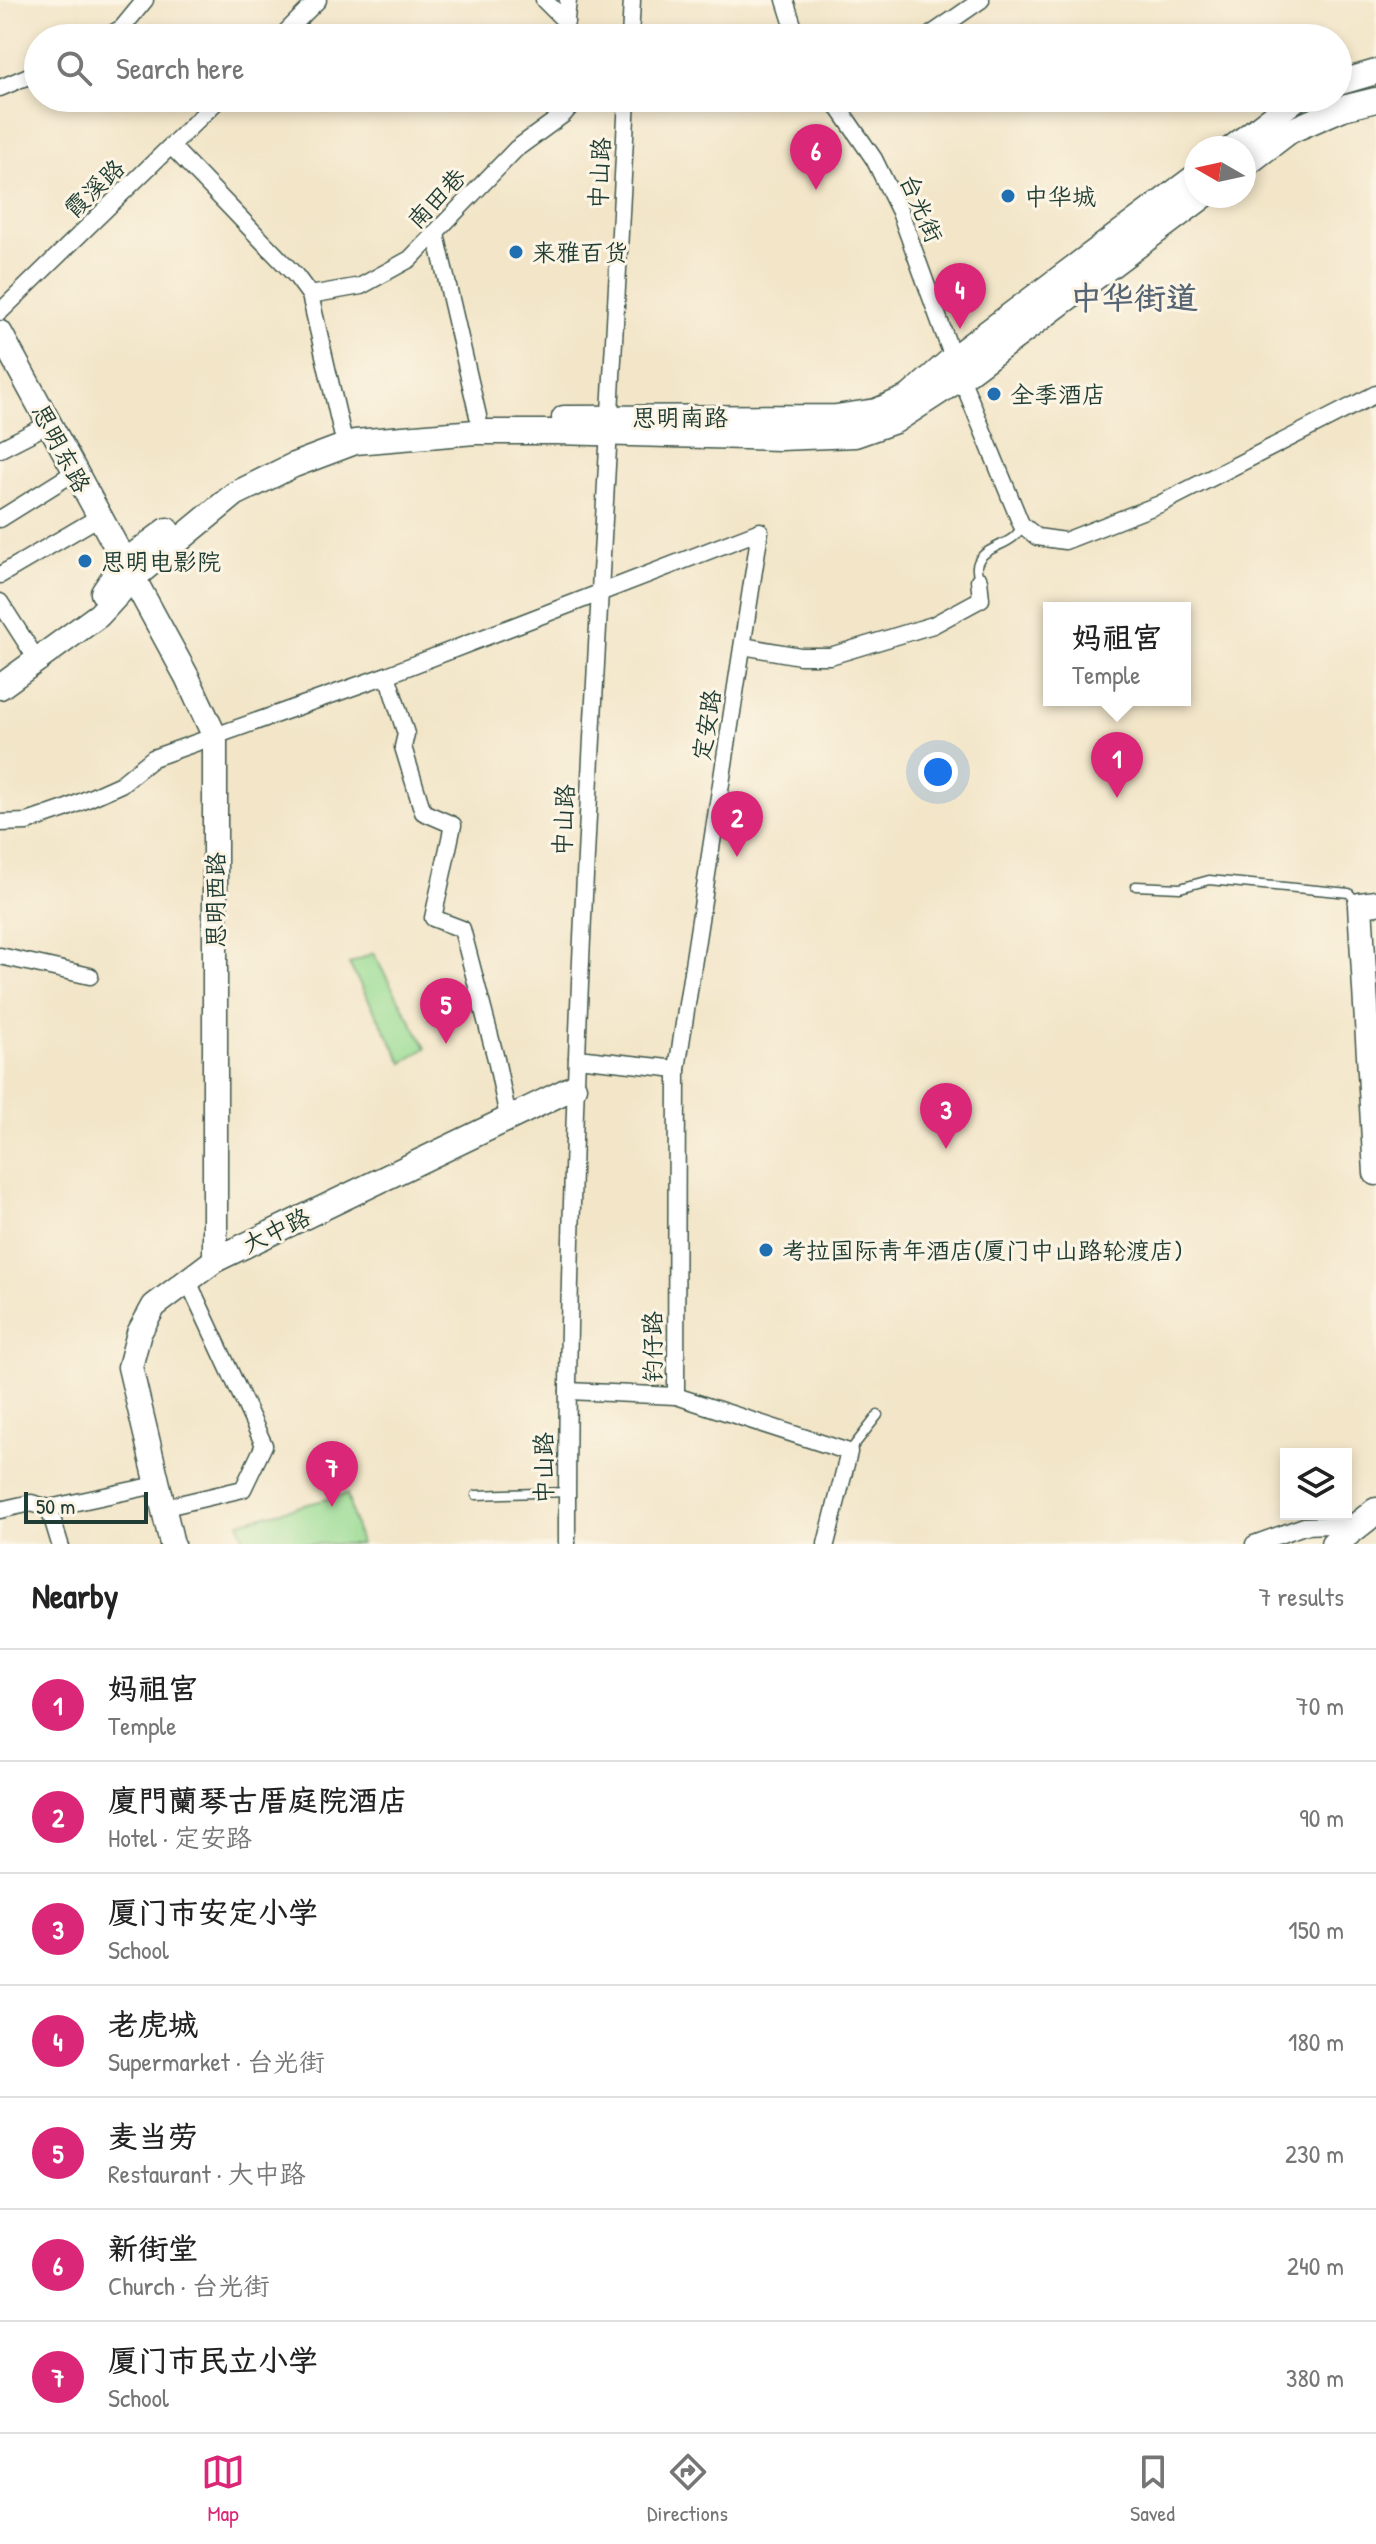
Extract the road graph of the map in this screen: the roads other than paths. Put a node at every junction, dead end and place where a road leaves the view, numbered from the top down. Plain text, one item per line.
1 (145, 0) edge
2 (318, 0) edge
3 (544, 0) edge
4 (568, 0) edge
5 (632, 0) edge
6 (785, 0) edge
7 (981, 0) edge
8 (125, 24) edge
9 (294, 24) edge
10 (561, 24) edge
11 (566, 24) edge
12 (631, 24) edge
13 (793, 24) edge
14 (946, 24) edge
15 (1376, 72) edge
16 (24, 78) edge
17 (1352, 79) edge
18 (0, 88) edge
19 (1376, 100) edge
20 (1352, 106) edge
21 (206, 112) edge
22 (566, 112) edge
23 (626, 112) edge
24 (842, 112) edge
25 (1279, 112) edge
26 (1334, 112) edge
27 (1248, 136) edge
28 (172, 147) junction
29 (1256, 157) edge
30 (1184, 186) edge
31 (1187, 208) edge
32 (436, 234) junction
33 (310, 295) junction
34 (0, 312) edge
35 (0, 333) edge
36 (957, 368) junction
37 (1376, 394) edge
38 (478, 416) junction
39 (49, 424) junction
40 (610, 426) junction
41 (342, 433) junction
42 (0, 449) edge
43 (75, 472) junction
44 (99, 517) junction
45 (0, 519) edge
46 (1021, 524) junction
47 (128, 571) junction
48 (0, 575) edge
49 (979, 580) joint
50 (598, 594) junction
51 (0, 602) edge
52 (743, 646) junction
53 (32, 652) junction
54 (0, 672) edge
55 (387, 675) junction
56 (0, 687) edge
57 (215, 737) junction
58 (1, 828) edge
59 (1136, 886) dead end
60 (1368, 904) edge
61 (0, 956) edge
62 (90, 976) dead end
63 (577, 1058) junction
64 (677, 1069) junction
65 (574, 1087) junction
66 (508, 1117) junction
67 (1376, 1173) edge
68 (215, 1260) junction
69 (188, 1281) junction
70 (568, 1391) junction
71 (676, 1396) junction
72 (878, 1415) dead end
73 (849, 1452) junction
74 (567, 1492) junction
75 (476, 1495) dead end
76 (159, 1497) junction
77 (49, 1508) junction
78 (0, 1510) edge
79 (1368, 1517) edge
80 (60, 1544) edge
81 (172, 1544) edge
82 (567, 1544) edge
83 (826, 1544) edge
84 (1254, 1544) edge
85 (1334, 1544) edge

1 - 8 street
2 - 9 street
3 - 10 street
4 - 11 street
5 - 12 street
6 - 13 street
7 - 14 street
15 - 17 main road
16 - 18 street
19 - 20 main road
21 - 28 street, 霞溪路
22 - 32 street, 南田巷
23 - 40 street, 中山路
24 - 36 street, 台光街
25 - 27 main road
26 - 29 main road
28 - 33 street
28 - 34 street, 霞溪路
30 - 36 main road, 思明南路
31 - 36 main road, 思明南路
32 - 33 street, 南田巷
32 - 38 street
33 - 41 street
35 - 39 main road, 思明东路
36 - 40 main road, 思明南路
36 - 46 street, 台光街
37 - 46 street
38 - 40 main road, 思明南路
38 - 41 main road, 思明南路
39 - 42 street
39 - 43 main road, 思明东路
40 - 47 main road, 思明南路
40 - 50 street, 中山路
41 - 47 main road, 思明南路
43 - 44 main road, 思明东路
43 - 45 street
44 - 47 main road, 思明东路
44 - 48 street
46 - 49 lane
47 - 53 main road
47 - 56 main road
47 - 57 main road, 思明西路
49 - 52 street
50 - 52 street, 定安路
50 - 55 street
50 - 63 street, 中山路
51 - 53 street
52 - 64 street, 定安路
53 - 54 main road
55 - 57 street
55 - 66 street
57 - 58 street
57 - 68 main road, 思明西路
59 - 60 lane
60 - 67 main road
61 - 62 street
63 - 64 street
63 - 65 street, 中山路
64 - 71 street, 钓仔路
65 - 66 main road, 大中路
65 - 70 street, 中山路
66 - 68 main road, 大中路
68 - 69 main road, 大中路
69 - 76 main road, 大中路
69 - 76 street
70 - 71 street
70 - 74 street, 中山路
71 - 73 street, 钓仔路
72 - 73 lane
73 - 83 street
74 - 75 lane
74 - 82 street, 中山路
76 - 77 street
76 - 81 main road, 大中路
77 - 78 street
77 - 80 street
79 - 84 street
79 - 85 main road

